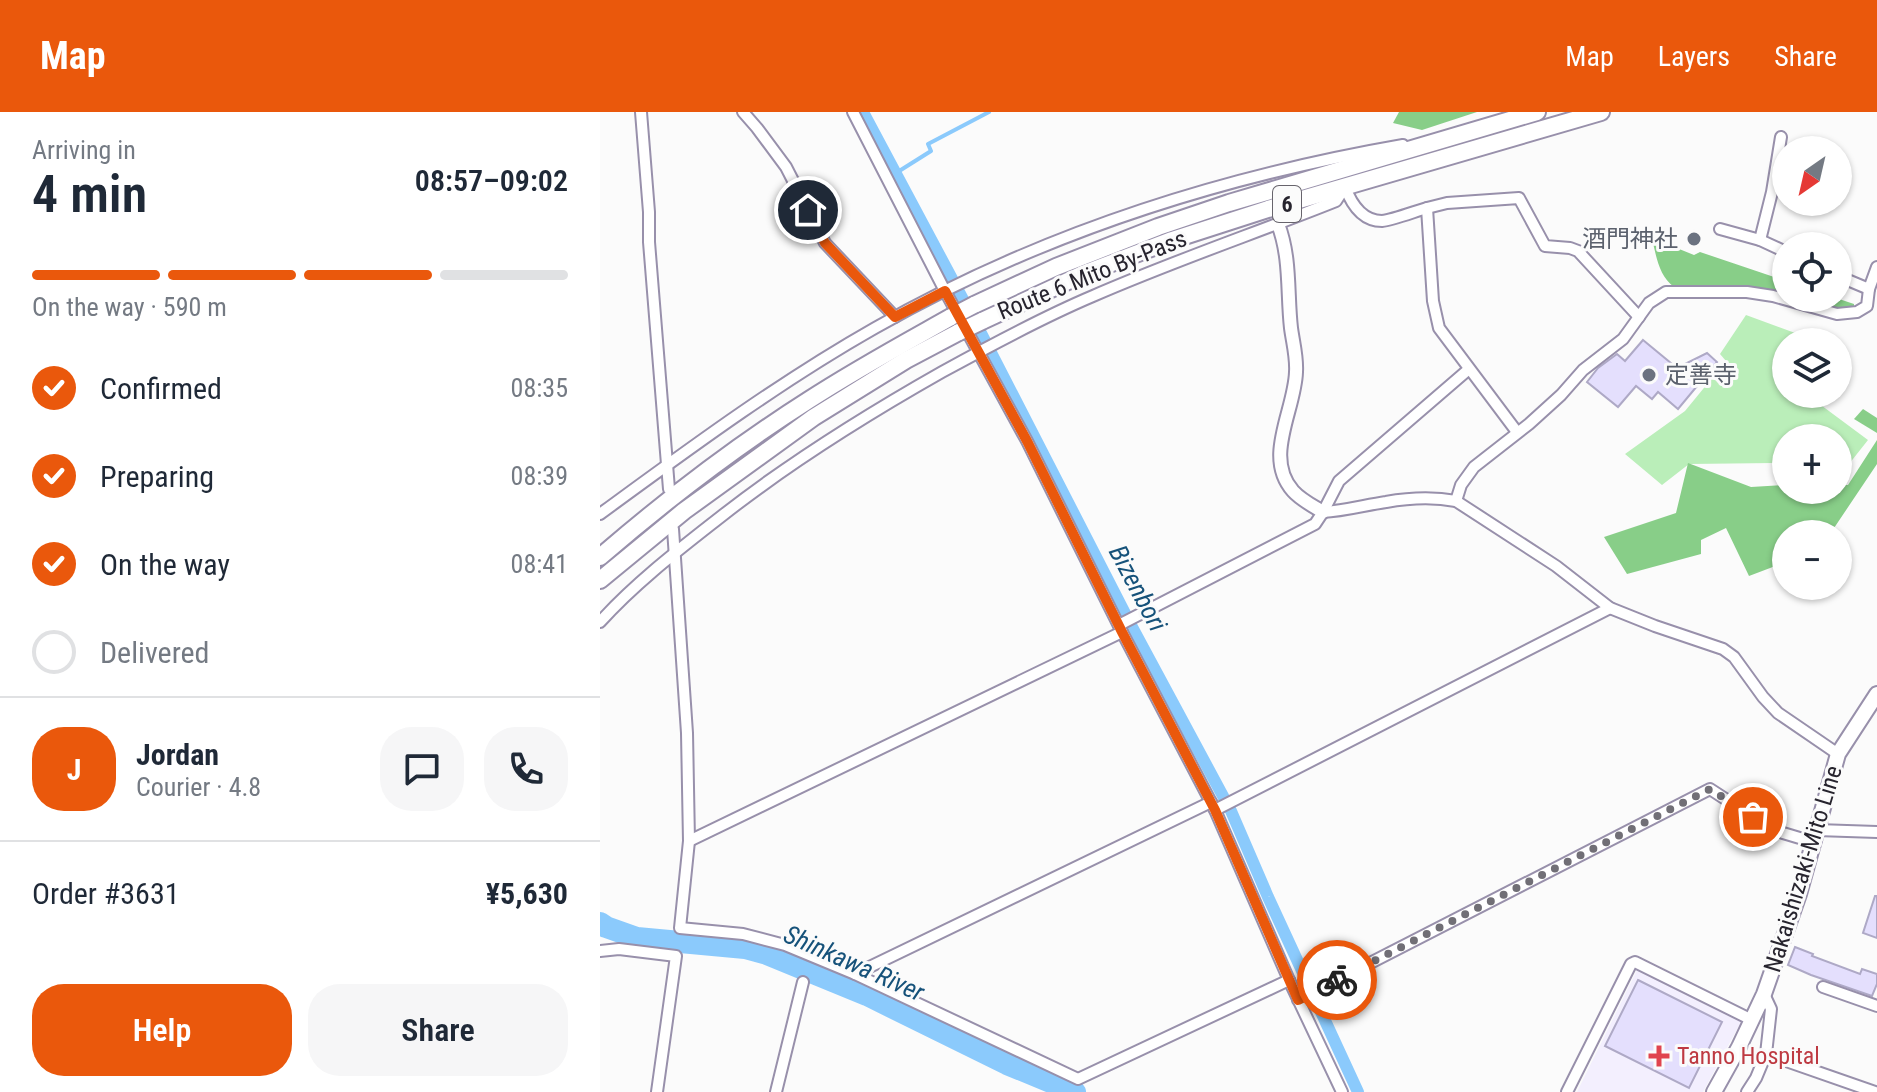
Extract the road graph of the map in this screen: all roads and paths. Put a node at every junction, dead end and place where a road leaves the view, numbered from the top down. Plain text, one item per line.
1 (641, 112) edge
2 (743, 112) edge
3 (853, 112) edge
4 (1537, 112) edge
5 (1601, 112) edge
6 (1451, 137) junction
7 (1345, 187) junction
8 (1772, 192) edge
9 (1427, 208) junction
10 (1278, 224) junction
11 (1720, 229) dead end
12 (1760, 240) junction
13 (1772, 246) edge
14 (1877, 267) edge
15 (1852, 282) edge
16 (952, 287) junction
17 (1869, 289) junction
18 (895, 317) junction
19 (1639, 317) junction
20 (955, 325) junction
21 (985, 348) junction
22 (1469, 369) junction
23 (1517, 432) junction
24 (667, 466) junction
25 (669, 489) dead end
26 (1456, 501) junction
27 (1323, 512) junction
28 (600, 514) edge
29 (673, 529) dead end
30 (653, 535) junction
31 (605, 551) edge
32 (675, 552) junction
33 (600, 580) edge
34 (600, 588) edge
35 (1610, 608) junction
36 (600, 622) edge
37 (1125, 625) junction
38 (1877, 694) edge
39 (1838, 754) junction
40 (1215, 807) junction
41 (1877, 832) edge
42 (1815, 836) junction
43 (689, 841) junction
44 (600, 951) edge
45 (855, 974) junction
46 (1289, 980) junction
47 (803, 982) dead end
48 (1823, 987) dead end
49 (1764, 994) junction
50 (1301, 998) junction
51 (1877, 1006) edge
52 (1752, 1020) junction
53 (1766, 1054) junction
54 (657, 1092) edge
55 (776, 1092) edge
56 (1342, 1092) edge
57 (1567, 1092) edge
58 (1714, 1092) edge
59 (1747, 1092) edge
60 (1875, 1092) edge

1 - 24 street
2 - 18 street
3 - 16 street
4 - 6 highway, Route 6 Mito By-Pass / 6
5 - 7 highway, Route 6 Mito By-Pass / 6
6 - 16 street
6 - 20 highway, Route 6 Mito By-Pass / 6, bridge
7 - 9 street
7 - 10 street
7 - 20 highway, Route 6 Mito By-Pass / 6, bridge
8 - 12 street
9 - 19 street
9 - 22 street
10 - 21 street
10 - 27 street
11 - 12 street
12 - 13 street
14 - 17 street
15 - 17 street
16 - 18 street
16 - 21 street
17 - 19 street
18 - 24 street
19 - 23 street
20 - 30 highway, Route 6 Mito By-Pass / 6
20 - 31 highway, Route 6 Mito By-Pass / 6
21 - 32 street
21 - 37 street
22 - 23 street
22 - 27 street
23 - 26 street
24 - 25 street
24 - 28 street
26 - 27 street
26 - 35 street
27 - 37 street
29 - 32 street
30 - 33 highway, Route 6 Mito By-Pass / 6
30 - 34 highway
32 - 36 street
32 - 43 street
35 - 39 street
35 - 40 street
37 - 40 street
37 - 43 street
38 - 39 main road, Nakaishizaki-Mito Line
39 - 42 main road, Nakaishizaki-Mito Line
40 - 45 street
40 - 46 street
41 - 42 street
42 - 49 main road, Nakaishizaki-Mito Line
42 - 50 street
43 - 45 street
44 - 54 street
45 - 46 street
46 - 50 street
47 - 55 street
48 - 51 street
49 - 52 main road, Nakaishizaki-Mito Line
49 - 53 street
50 - 56 street
52 - 57 street
52 - 58 main road, Nakaishizaki-Mito Line
53 - 59 street
53 - 60 street

